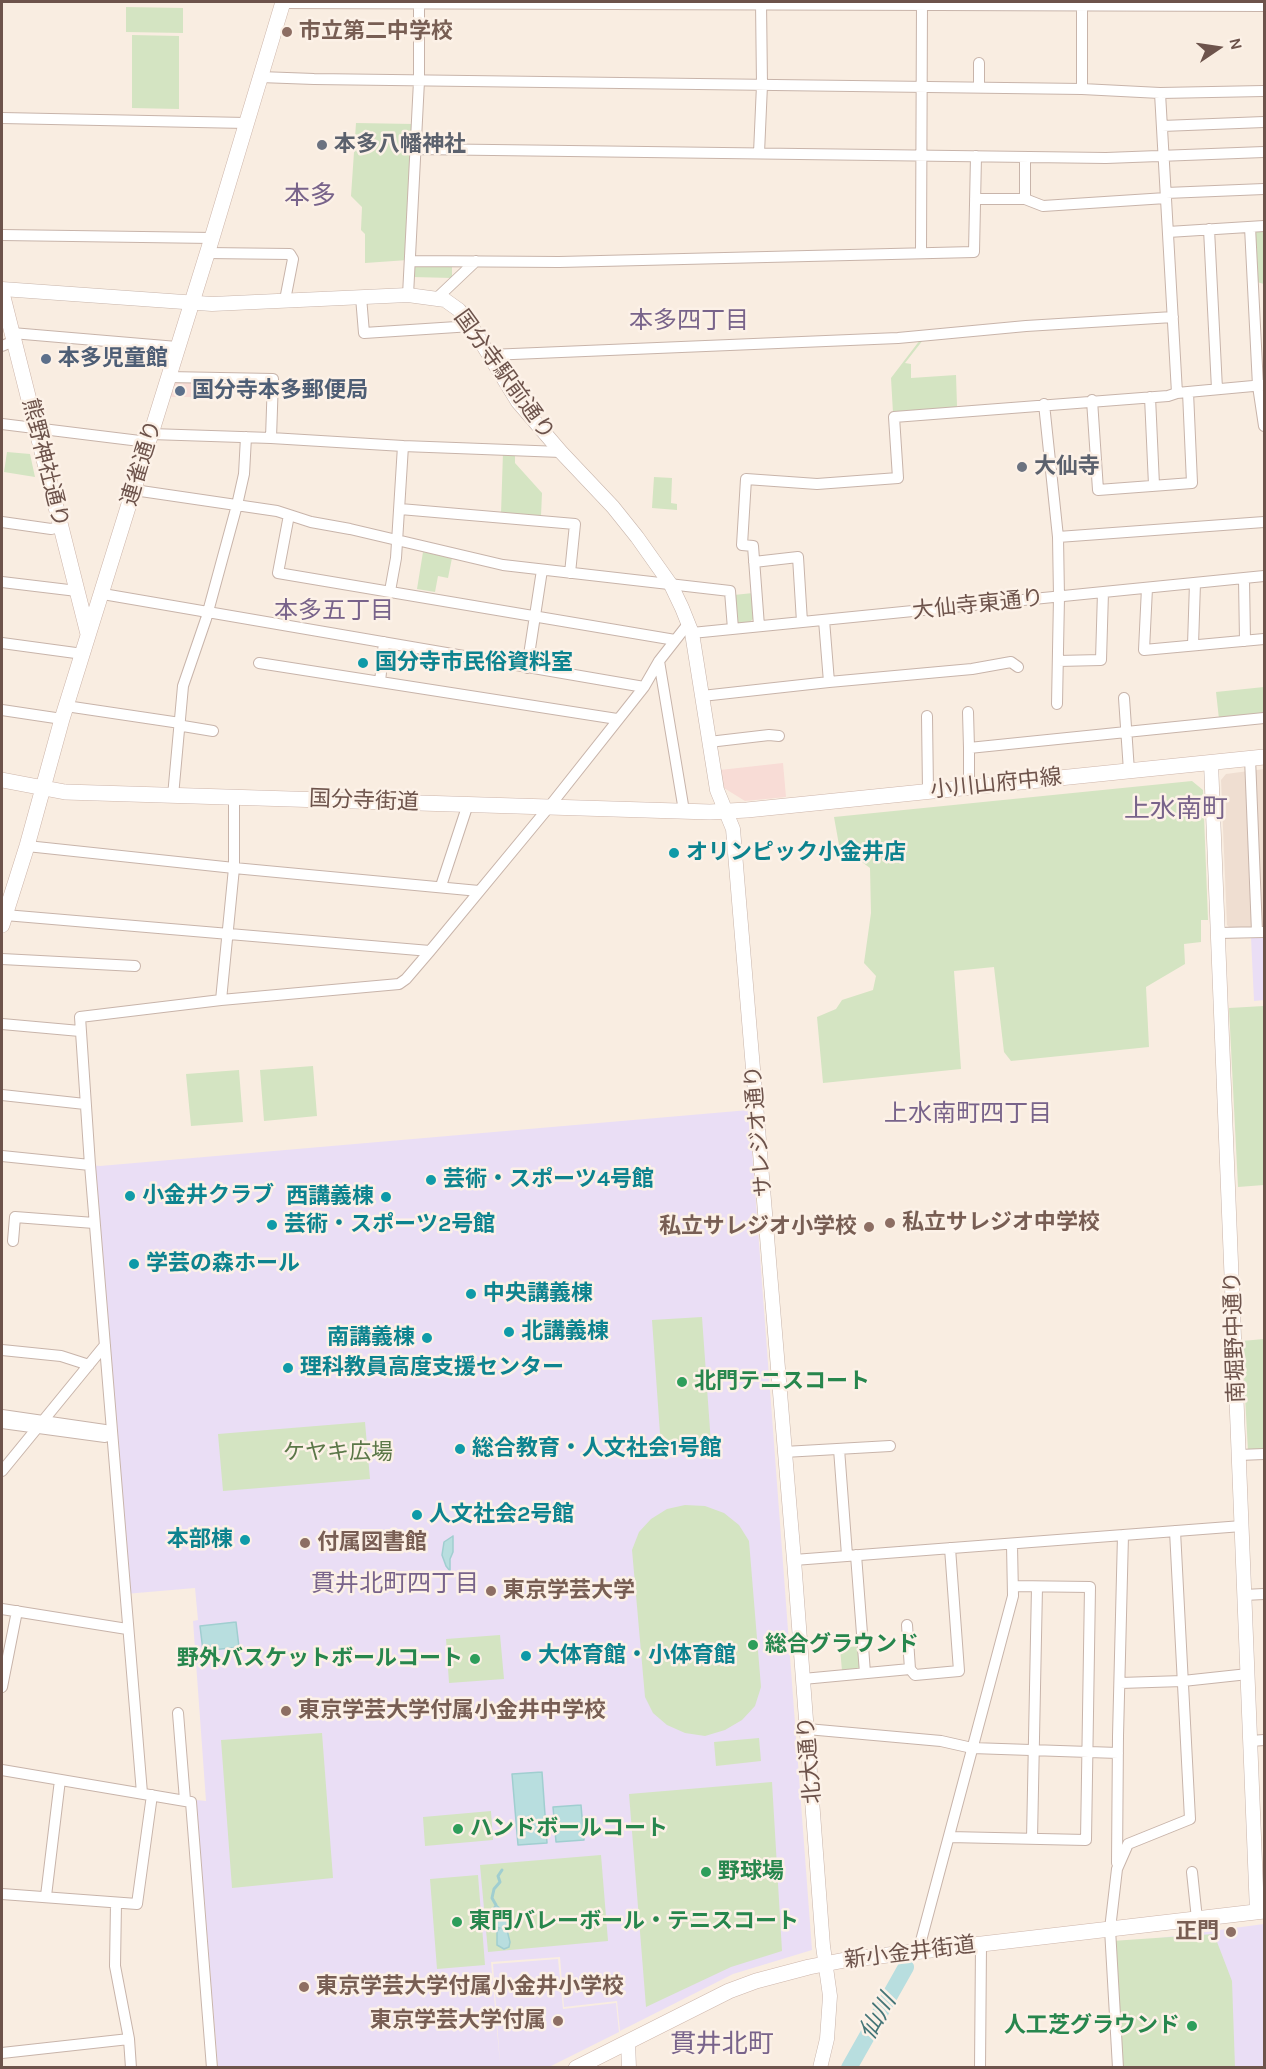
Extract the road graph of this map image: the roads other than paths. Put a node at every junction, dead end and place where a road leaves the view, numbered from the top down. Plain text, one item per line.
1 (283, 2) edge
2 (419, 2) edge
3 (761, 2) edge
4 (922, 3) edge
5 (1082, 3) edge
6 (1264, 6) edge
7 (979, 63) dead end
8 (261, 76) junction
9 (419, 81) junction
10 (762, 86) junction
11 (922, 87) junction
12 (979, 87) junction
13 (1082, 89) junction
14 (1264, 91) edge
15 (1160, 93) junction
16 (2, 118) edge
17 (1264, 122) edge
18 (246, 123) junction
19 (1162, 126) junction
20 (416, 149) junction
21 (1264, 152) edge
22 (759, 153) junction
23 (921, 155) junction
24 (976, 156) junction
25 (1024, 157) junction
26 (1164, 157) junction
27 (1264, 189) edge
28 (1166, 195) junction
29 (975, 199) junction
30 (1024, 199) junction
31 (1264, 226) edge
32 (1250, 227) junction
33 (1209, 229) junction
34 (1168, 232) junction
35 (2, 235) edge
36 (212, 238) junction
37 (207, 253) junction
38 (921, 253) junction
39 (410, 261) junction
40 (476, 261) junction
41 (2, 291) edge
42 (1259, 291) edge
43 (408, 295) junction
44 (362, 297) junction
45 (437, 298) junction
46 (285, 300) junction
47 (191, 302) junction
48 (1173, 317) junction
49 (472, 326) junction
50 (6, 341) edge
51 (177, 347) junction
52 (489, 355) junction
53 (168, 377) junction
54 (1261, 385) edge
55 (1217, 389) junction
56 (1183, 392) junction
57 (1150, 397) junction
58 (1092, 400) junction
59 (1044, 404) junction
60 (2, 424) edge
61 (1264, 426) edge
62 (35, 428) junction
63 (246, 437) junction
64 (149, 438) junction
65 (271, 438) junction
66 (403, 446) junction
67 (561, 452) junction
68 (1154, 486) junction
69 (134, 490) junction
70 (237, 505) junction
71 (400, 509) junction
72 (289, 515) junction
73 (2, 522) edge
74 (1264, 522) edge
75 (60, 527) junction
76 (1058, 537) junction
77 (398, 540) junction
78 (754, 562) junction
79 (542, 570) junction
80 (570, 573) junction
81 (1264, 576) edge
82 (1244, 579) junction
83 (2, 582) edge
84 (1196, 583) junction
85 (671, 585) junction
86 (1147, 588) junction
87 (77, 591) junction
88 (390, 591) junction
89 (1103, 592) junction
90 (103, 594) junction
91 (1059, 597) junction
92 (208, 614) junction
93 (535, 616) junction
94 (824, 620) junction
95 (802, 622) junction
96 (759, 626) junction
97 (690, 628) junction
98 (733, 629) junction
99 (88, 634) junction
100 (1264, 639) edge
101 (675, 640) junction
102 (1245, 640) junction
103 (384, 642) junction
104 (2, 643) edge
105 (1193, 645) junction
106 (83, 654) junction
107 (659, 661) junction
108 (1058, 661) junction
109 (259, 663) dead end
110 (1018, 667) dead end
111 (527, 668) junction
112 (380, 682) junction
113 (829, 682) junction
114 (644, 687) junction
115 (702, 696) junction
116 (1124, 698) dead end
117 (1057, 704) dead end
118 (2, 710) edge
119 (968, 712) dead end
120 (64, 713) junction
121 (927, 716) dead end
122 (1264, 718) edge
123 (618, 719) junction
124 (180, 723) junction
125 (213, 730) dead end
126 (1126, 732) junction
127 (779, 736) dead end
128 (709, 742) junction
129 (969, 748) junction
130 (1257, 758) edge
131 (1211, 763) junction
132 (1129, 771) junction
133 (2, 780) edge
134 (969, 787) junction
135 (44, 788) junction
136 (928, 791) junction
137 (173, 796) junction
138 (234, 798) junction
139 (468, 804) junction
140 (549, 807) junction
141 (684, 811) junction
142 (727, 811) junction
143 (27, 846) junction
144 (234, 868) junction
145 (441, 886) junction
146 (479, 891) junction
147 (3, 920) edge
148 (1261, 932) edge
149 (228, 933) junction
150 (1218, 933) junction
151 (430, 951) junction
152 (2, 959) edge
153 (135, 966) dead end
154 (222, 1000) junction
155 (2, 1024) edge
156 (80, 1031) junction
157 (2, 1095) edge
158 (85, 1104) junction
159 (2, 1156) edge
160 (90, 1165) junction
161 (94, 1223) junction
162 (13, 1242) dead end
163 (2, 1337) edge
164 (105, 1345) junction
165 (2, 1349) edge
166 (88, 1365) junction
167 (2, 1415) edge
168 (2, 1423) edge
169 (39, 1424) junction
170 (112, 1434) junction
171 (890, 1446) dead end
172 (839, 1449) junction
173 (784, 1452) junction
174 (1264, 1454) edge
175 (1239, 1455) junction
176 (2, 1471) edge
177 (1242, 1526) junction
178 (1174, 1531) junction
179 (1123, 1535) junction
180 (1012, 1545) junction
181 (950, 1548) junction
182 (851, 1555) junction
183 (794, 1560) junction
184 (1013, 1586) junction
185 (1037, 1587) junction
186 (1264, 1594) edge
187 (1245, 1595) junction
188 (2, 1609) edge
189 (17, 1611) junction
190 (907, 1625) dead end
191 (127, 1629) junction
192 (910, 1669) junction
193 (865, 1673) junction
194 (1248, 1674) junction
195 (803, 1679) junction
196 (1183, 1681) junction
197 (1120, 1683) junction
198 (2, 1687) edge
199 (178, 1713) dead end
200 (807, 1729) junction
201 (1258, 1741) edge
202 (972, 1748) junction
203 (1034, 1750) junction
204 (1088, 1753) junction
205 (1118, 1753) junction
206 (2, 1770) edge
207 (60, 1780) junction
208 (147, 1794) junction
209 (185, 1800) junction
210 (949, 1837) junction
211 (1032, 1839) junction
212 (1117, 1869) junction
213 (1192, 1872) dead end
214 (2, 1894) edge
215 (45, 1896) junction
216 (116, 1903) junction
217 (1261, 1911) edge
218 (1197, 1919) junction
219 (1110, 1929) junction
220 (981, 1945) junction
221 (918, 1952) junction
222 (826, 1964) junction
223 (129, 2039) junction
224 (628, 2042) junction
225 (2, 2053) edge
226 (131, 2067) edge
227 (212, 2067) edge
228 (576, 2067) edge
229 (629, 2067) edge
230 (819, 2067) edge
231 (980, 2067) edge
232 (1118, 2067) edge

1 - 2 street
1 - 8 main road, 連雀通り
2 - 3 street
2 - 9 street
3 - 4 street
3 - 10 street
4 - 5 street
4 - 11 street
5 - 6 street
5 - 13 street
7 - 12 street
8 - 9 street
8 - 18 main road, 連雀通り
9 - 10 street
9 - 20 street
10 - 11 street
10 - 22 street
11 - 12 street
11 - 23 street
12 - 13 street
13 - 15 street
14 - 15 street
15 - 19 street
16 - 18 street
17 - 19 street
18 - 36 main road, 連雀通り
19 - 26 street
20 - 22 street
20 - 39 street
21 - 26 street
22 - 23 street
23 - 24 street
23 - 38 street
24 - 25 street
24 - 29 street
25 - 26 street
25 - 30 street
26 - 28 street
27 - 28 street
28 - 30 street
28 - 34 street
29 - 30 street
29 - 38 street
31 - 32 street
32 - 33 street
32 - 42 street
33 - 34 street
33 - 55 street
34 - 48 street
35 - 36 street
36 - 37 main road, 連雀通り
37 - 46 street
37 - 47 main road, 連雀通り
38 - 40 street
39 - 40 street
39 - 43 street
40 - 45 street
41 - 47 street, 国分寺駅前通り
41 - 50 main road, 熊野神社通り
42 - 54 street
43 - 44 street, 国分寺駅前通り
43 - 45 street, 国分寺駅前通り
44 - 46 street, 国分寺駅前通り
44 - 49 street
45 - 49 street, 国分寺駅前通り
46 - 47 street, 国分寺駅前通り
47 - 51 main road, 連雀通り
48 - 52 street
48 - 56 street
49 - 52 street, 国分寺駅前通り
50 - 51 street
50 - 62 main road, 熊野神社通り
51 - 53 main road, 連雀通り
52 - 67 street, 国分寺駅前通り
53 - 64 main road, 連雀通り
53 - 65 street
54 - 55 street
54 - 61 street
55 - 56 street
56 - 57 street
56 - 68 street
57 - 58 street
57 - 68 street
58 - 59 street
58 - 68 street
59 - 76 street
59 - 78 street
60 - 62 street
62 - 64 street
62 - 75 main road, 熊野神社通り
63 - 64 street
63 - 65 street
63 - 70 street
64 - 69 main road, 連雀通り
65 - 66 street
66 - 67 street
66 - 71 street
67 - 85 street, 国分寺駅前通り
69 - 70 street
69 - 90 main road, 連雀通り
70 - 72 street
70 - 92 street
71 - 77 street
71 - 80 street
72 - 77 street
72 - 88 street
73 - 75 street
74 - 76 street
75 - 87 main road, 熊野神社通り
76 - 91 street
77 - 79 street
77 - 88 street
78 - 95 street
78 - 96 street
79 - 80 street
79 - 93 street
80 - 85 street
81 - 82 street, 大仙寺東通り
82 - 84 street, 大仙寺東通り
82 - 102 street
83 - 87 street
84 - 86 street, 大仙寺東通り
84 - 105 street
85 - 97 street, 国分寺駅前通り
85 - 98 street
86 - 89 street, 大仙寺東通り
86 - 105 street
87 - 99 main road, 熊野神社通り
88 - 93 street
89 - 91 street, 大仙寺東通り
89 - 108 street
90 - 92 street
90 - 99 main road, 連雀通り
91 - 94 street, 大仙寺東通り
91 - 108 street
92 - 103 street
92 - 124 street
93 - 101 street
93 - 111 street
94 - 95 street, 大仙寺東通り
94 - 113 street
95 - 96 street, 大仙寺東通り
96 - 98 street, 大仙寺東通り
97 - 98 street, 大仙寺東通り
97 - 101 street
97 - 115 street, 国分寺駅前通り
99 - 106 main road, 連雀通り
100 - 102 street
101 - 107 street
102 - 105 street
103 - 111 street
103 - 112 street
104 - 106 street
106 - 120 main road, 連雀通り
107 - 114 street
107 - 141 street
108 - 117 street
109 - 112 street
110 - 113 street
111 - 114 street
112 - 123 street
113 - 115 street
114 - 123 street
115 - 128 street, 国分寺駅前通り
116 - 126 street
118 - 120 street
119 - 129 street
120 - 124 street
120 - 135 main road, 連雀通り
121 - 136 street
122 - 126 street
123 - 140 street
124 - 125 street
124 - 137 street
126 - 129 street
126 - 132 street
127 - 128 street
128 - 142 street, 国分寺駅前通り
129 - 134 street
130 - 131 main road, 小川山府中線
130 - 148 street
131 - 132 main road, 小川山府中線
131 - 150 street, 南堀野中通り
132 - 134 main road, 小川山府中線
133 - 135 main road, 国分寺街道
134 - 136 main road, 小川山府中線
135 - 137 main road, 国分寺街道
135 - 143 main road, 連雀通り
136 - 142 main road, 小川山府中線
137 - 138 main road, 国分寺街道
138 - 139 main road, 国分寺街道
138 - 144 street
139 - 140 main road, 国分寺街道
139 - 145 street
140 - 141 main road, 国分寺街道
140 - 146 street
141 - 142 main road, 国分寺街道
142 - 173 street, サレジオ通り
143 - 144 street
143 - 147 main road, 連雀通り
144 - 145 street
144 - 149 street
145 - 146 street
146 - 151 street
147 - 149 street
148 - 150 street
149 - 151 street
149 - 154 street
150 - 175 street, 南堀野中通り
151 - 154 street
152 - 153 street
154 - 156 street
155 - 156 street
156 - 158 street
157 - 158 street
158 - 160 street
159 - 160 street
160 - 161 street
161 - 162 street
161 - 164 street
163 - 165 street
164 - 166 street
164 - 170 street
165 - 166 street
166 - 169 street
167 - 169 street
168 - 169 street
169 - 170 street
169 - 176 street
170 - 191 street
171 - 172 street
172 - 173 street
172 - 182 street
173 - 183 street, 北大通り
174 - 175 street
175 - 177 street, 南堀野中通り
177 - 178 street
177 - 187 street, 南堀野中通り
178 - 179 street
178 - 196 street
179 - 180 street
179 - 197 street
180 - 181 street
180 - 184 street
181 - 182 street
181 - 192 street
182 - 183 street
182 - 193 street
183 - 195 street, 北大通り
184 - 185 street
184 - 202 street
185 - 203 street
185 - 204 street
186 - 187 street
187 - 194 street, 南堀野中通り
188 - 189 street
189 - 191 street
189 - 198 street
190 - 192 street
191 - 208 street
192 - 193 street
193 - 195 street
194 - 196 street
194 - 201 street, 南堀野中通り
195 - 200 street, 北大通り
196 - 197 street
196 - 212 street
197 - 205 street
199 - 209 street
200 - 202 street
200 - 222 street, 北大通り
201 - 217 street, 南堀野中通り
202 - 203 street
202 - 210 street
203 - 204 street
203 - 211 street
204 - 205 street
204 - 211 street
205 - 212 street
206 - 207 street
207 - 208 street
207 - 215 street
208 - 209 street
208 - 216 street
209 - 227 street
210 - 211 street
210 - 221 street
212 - 219 street
213 - 218 street
214 - 215 street
215 - 216 street
216 - 223 street
217 - 218 main road, 新小金井街道
218 - 219 main road, 新小金井街道
219 - 220 main road, 新小金井街道
219 - 232 street
220 - 221 main road, 新小金井街道
220 - 231 street
221 - 222 main road, 新小金井街道
222 - 224 main road, 新小金井街道
222 - 230 street, 北大通り
223 - 225 street
223 - 226 street
224 - 228 main road, 新小金井街道
224 - 229 street

